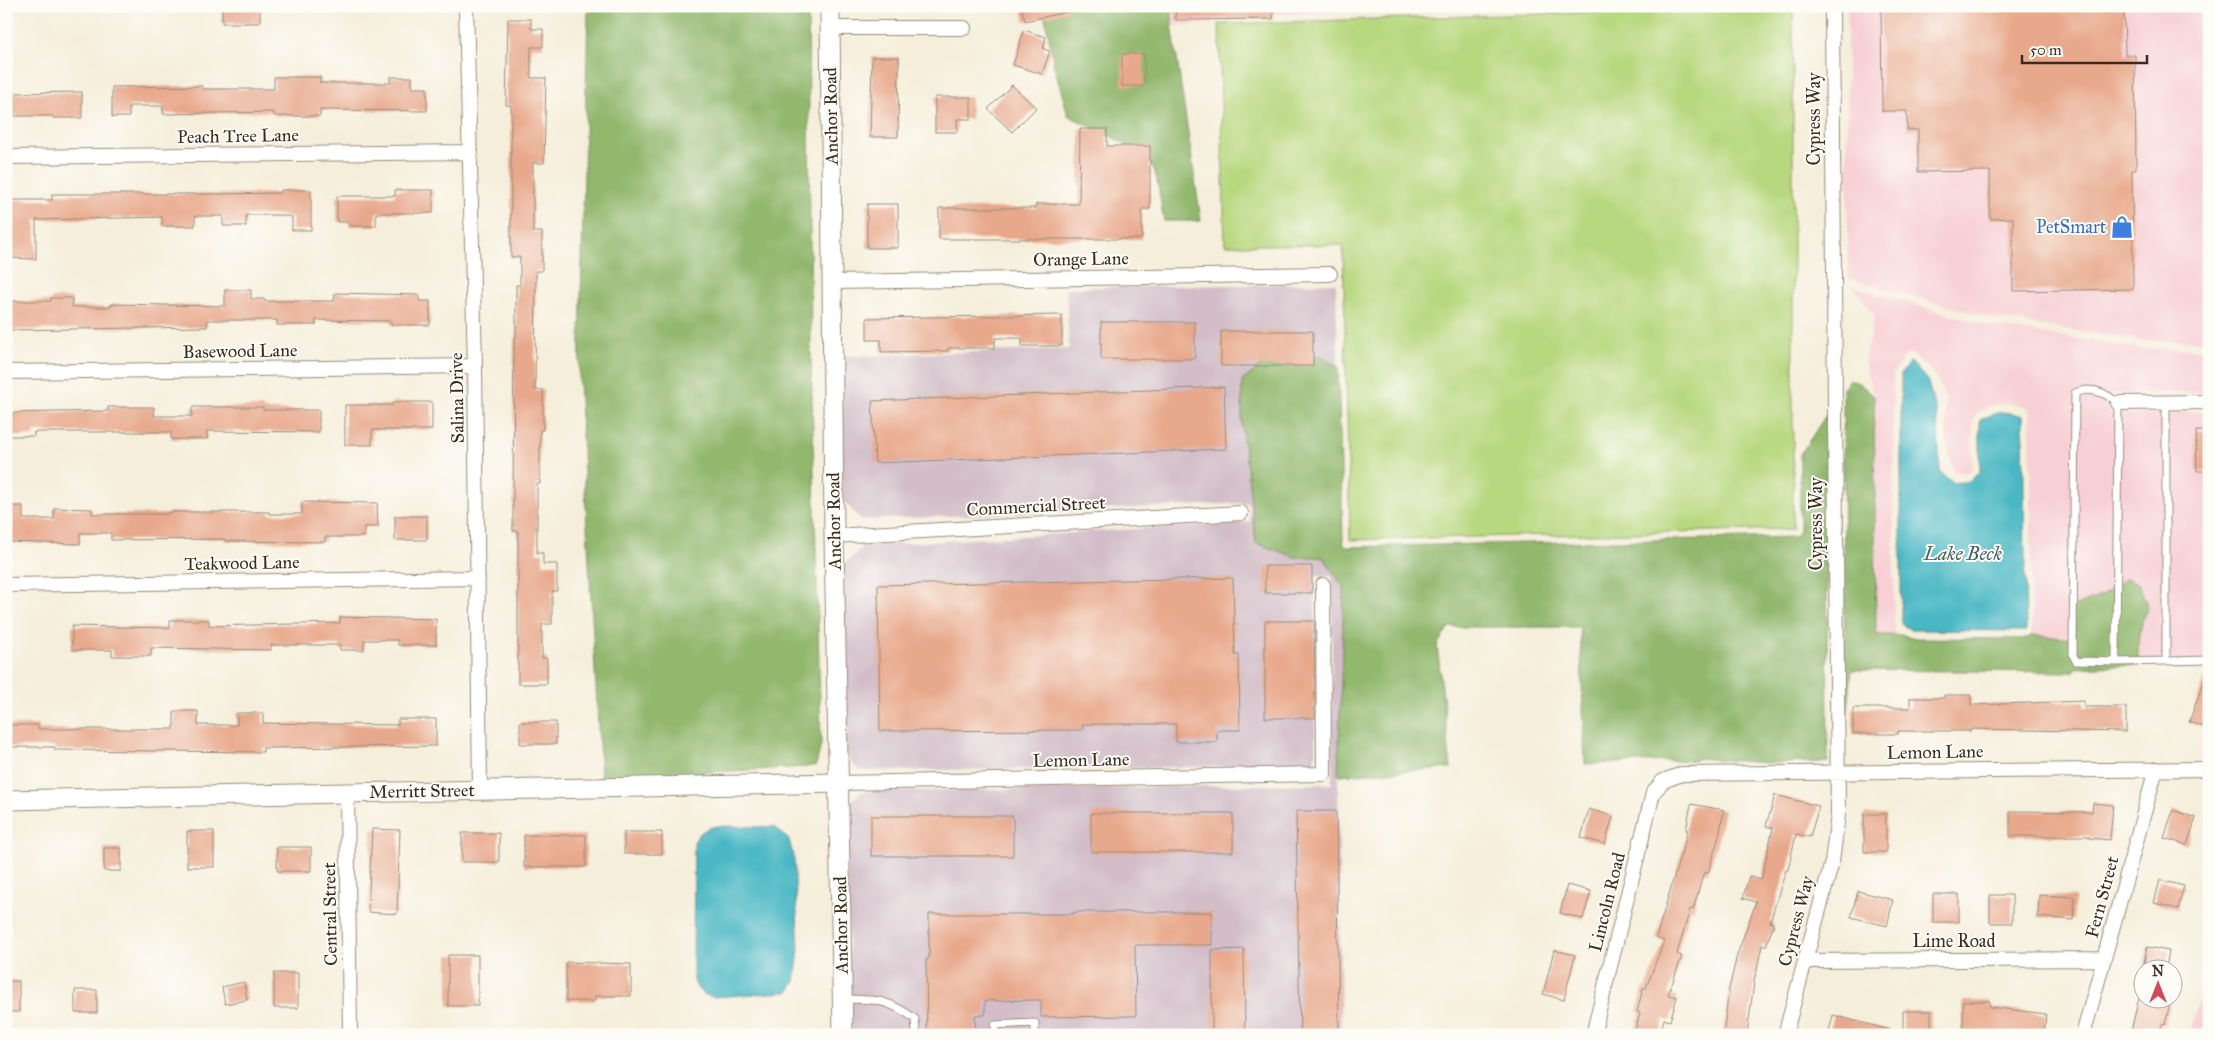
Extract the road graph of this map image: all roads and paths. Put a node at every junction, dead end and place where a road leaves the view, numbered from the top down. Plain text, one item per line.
1 (466, 6) edge
2 (830, 6) edge
3 (1832, 6) edge
4 (830, 28) junction
5 (964, 28) dead end
6 (471, 152) junction
7 (6, 157) edge
8 (1330, 274) dead end
9 (833, 282) junction
10 (475, 366) junction
11 (6, 372) edge
12 (2166, 402) junction
13 (2209, 402) edge
14 (2118, 403) junction
15 (1241, 513) dead end
16 (834, 536) junction
17 (478, 578) junction
18 (6, 585) edge
19 (1324, 585) dead end
20 (2209, 660) edge
21 (2166, 661) junction
22 (2116, 662) junction
23 (2156, 769) junction
24 (2209, 769) edge
25 (1837, 772) junction
26 (1663, 781) joint
27 (838, 783) junction
28 (480, 790) junction
29 (346, 793) junction
30 (6, 800) edge
31 (2104, 959) junction
32 (1805, 961) junction
33 (842, 999) junction
34 (916, 1032) dead end
35 (350, 1035) edge
36 (842, 1035) edge
37 (996, 1035) edge
38 (1035, 1035) edge
39 (1594, 1035) edge
40 (1785, 1035) edge
41 (2083, 1035) edge

1 - 6 street, Salina Drive
2 - 4 street, Anchor Road
3 - 25 street, Cypress Way
4 - 5 street
4 - 9 street, Anchor Road
6 - 7 street, Peach Tree Lane
6 - 10 street, Salina Drive
8 - 9 street, Orange Lane
9 - 16 street, Anchor Road
10 - 11 street, Basewood Lane
10 - 17 street, Salina Drive
12 - 13 street
12 - 14 street
12 - 21 lane
14 - 22 lane
14 - 22 lane
15 - 16 street, Commercial Street
16 - 27 street, Anchor Road
17 - 18 street, Teakwood Lane
17 - 28 street, Salina Drive
19 - 27 street, Lemon Lane
20 - 21 lane
21 - 22 lane
23 - 24 street, Lemon Lane
23 - 25 street, Lemon Lane
23 - 31 street, Fern Street
25 - 26 street, Lemon Lane
25 - 32 street, Cypress Way
26 - 39 street, Lincoln Road
27 - 28 street, Merritt Street
27 - 33 street, Anchor Road
28 - 29 street, Merritt Street
29 - 30 street, Merritt Street
29 - 35 street, Central Street
31 - 32 street, Lime Road
31 - 41 street, Fern Street
32 - 40 street, Cypress Way
33 - 34 lane
33 - 36 street, Anchor Road
37 - 38 lane

